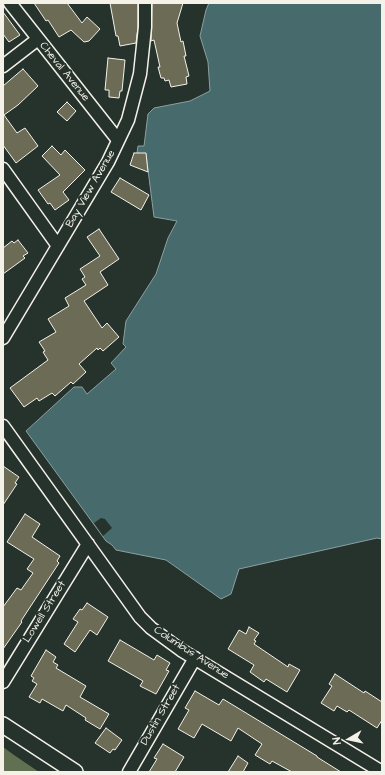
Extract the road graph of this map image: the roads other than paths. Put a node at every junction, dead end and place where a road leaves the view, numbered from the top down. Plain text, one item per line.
1 (10, 3) edge
2 (145, 3) edge
3 (38, 39) junction
4 (3, 66) edge
5 (118, 140) junction
6 (3, 169) edge
7 (58, 246) junction
8 (3, 338) edge
9 (3, 426) edge
10 (88, 544) junction
11 (195, 658) junction
12 (3, 682) edge
13 (3, 725) edge
14 (76, 772) edge
15 (129, 772) edge
16 (382, 772) edge

1 - 3 street, Cheval Avenue
2 - 5 street, Bay View Avenue
3 - 4 street
3 - 5 street, Cheval Avenue
5 - 7 street, Bay View Avenue
6 - 7 street
7 - 8 street, Bay View Avenue
9 - 10 street, Columbus Avenue
10 - 11 street, Columbus Avenue
10 - 12 street, Lowell Street
11 - 15 street, Dustin Street
11 - 16 street, Columbus Avenue
13 - 14 street

